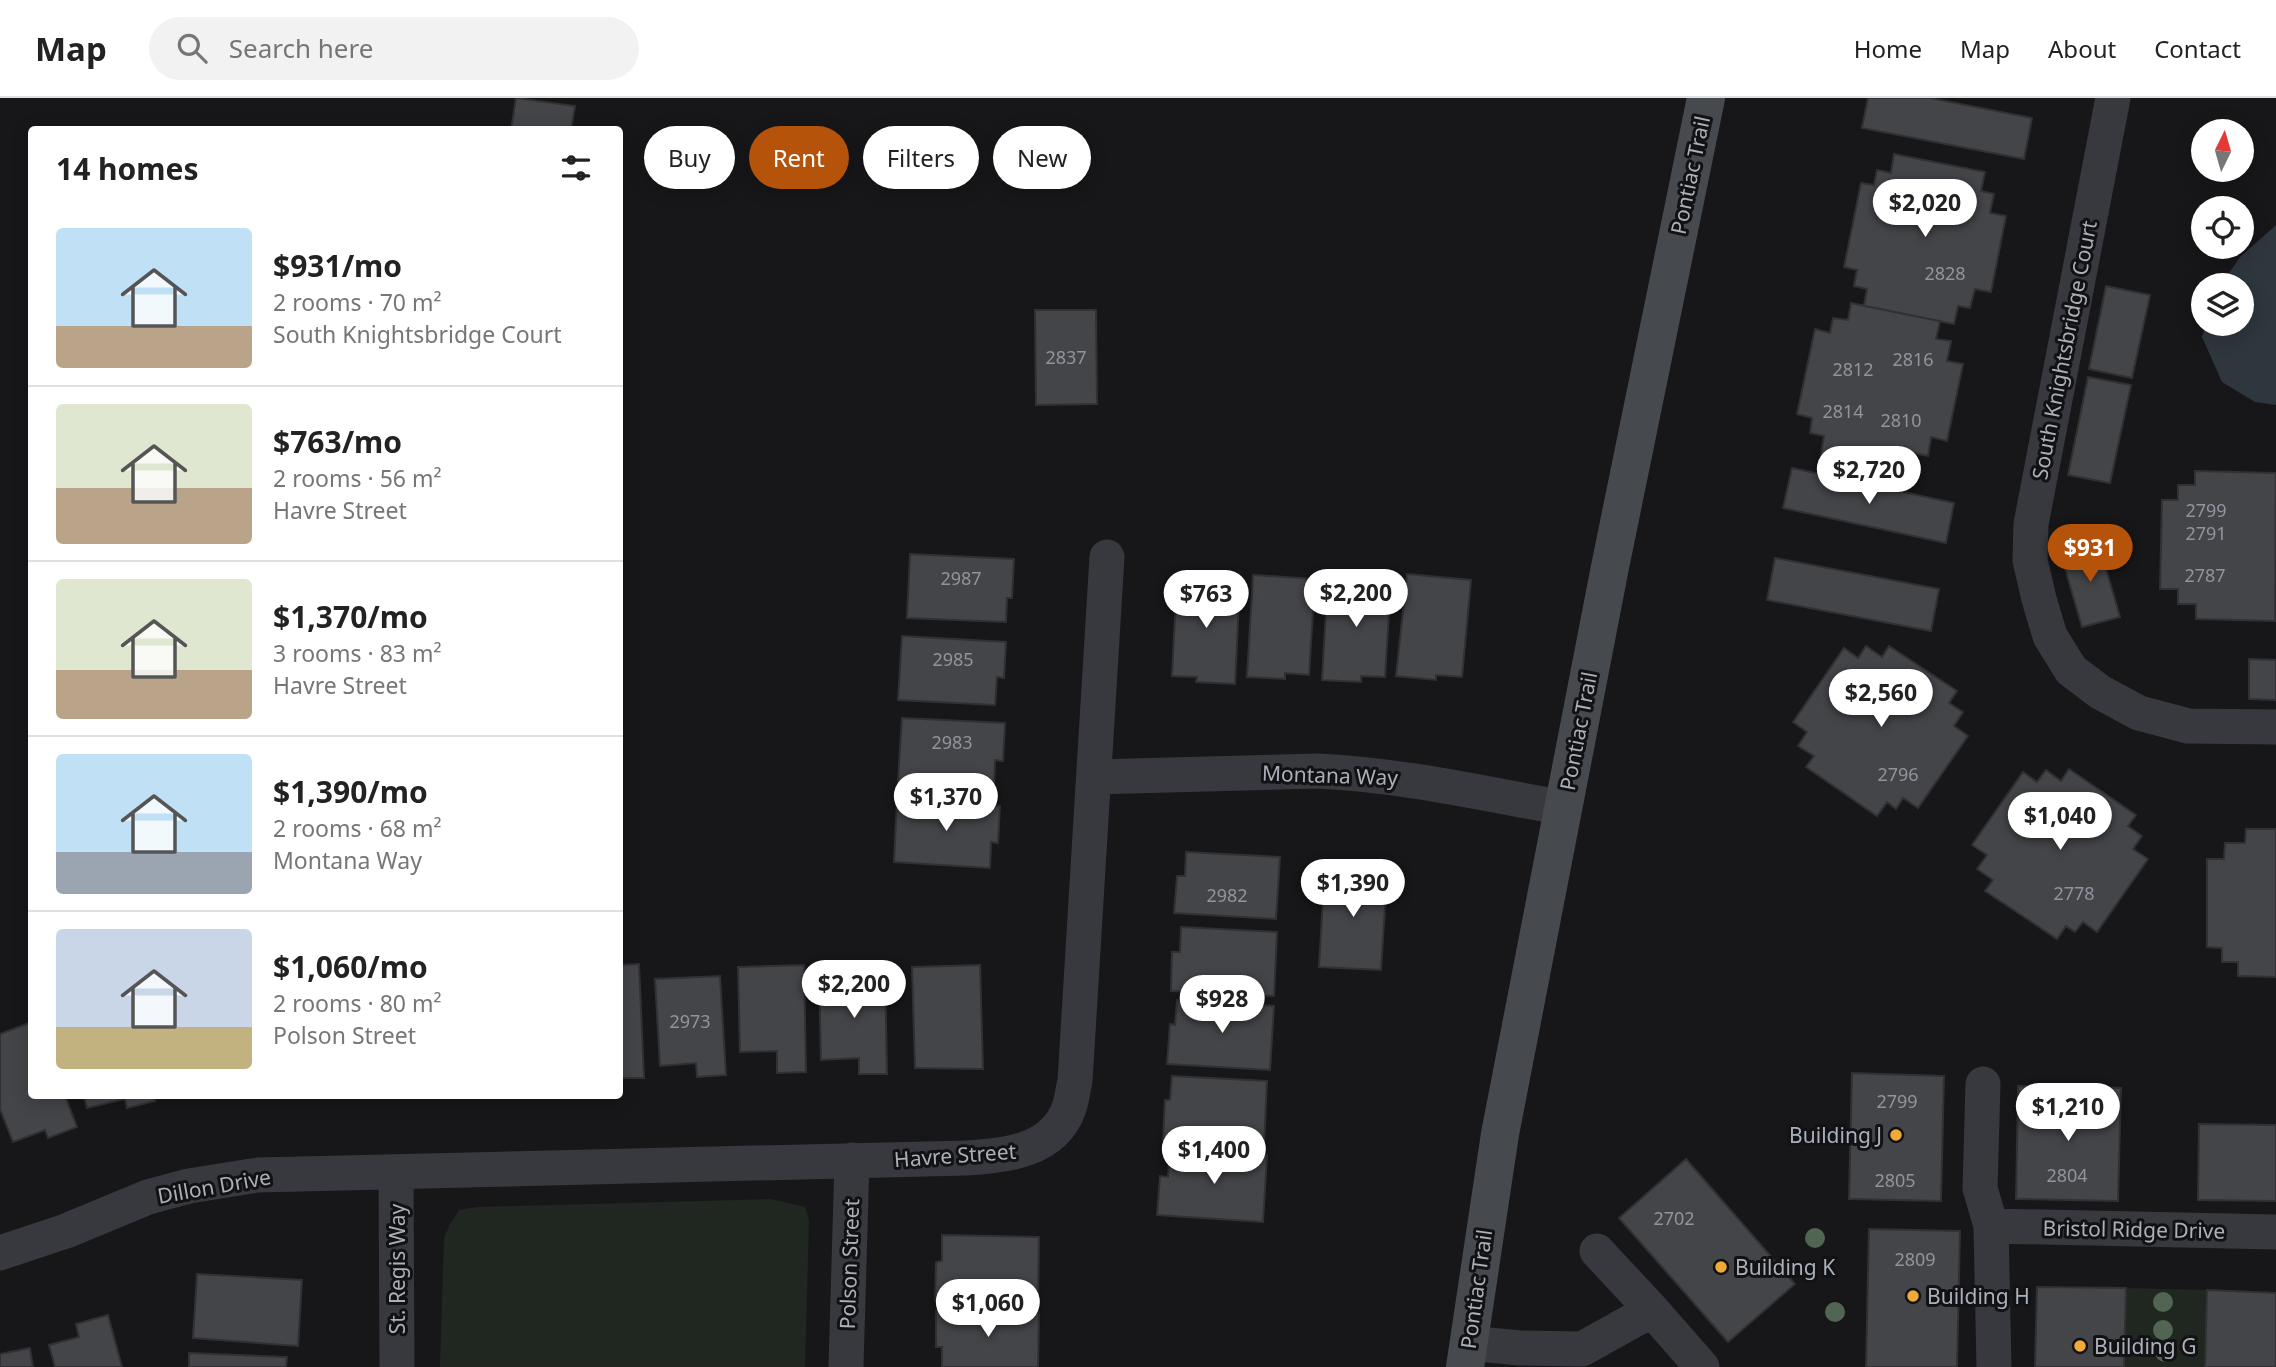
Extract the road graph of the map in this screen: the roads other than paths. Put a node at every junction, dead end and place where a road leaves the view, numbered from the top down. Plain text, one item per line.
1 (1706, 98) edge
2 (2113, 98) edge
3 (1107, 557) dead end
4 (2276, 727) edge
5 (1094, 776) junction
6 (1564, 808) junction
7 (1983, 1084) dead end
8 (852, 1160) junction
9 (396, 1172) junction
10 (1991, 1226) junction
11 (2276, 1233) edge
12 (1597, 1251) dead end
13 (0, 1252) edge
14 (1652, 1310) junction
15 (1467, 1355) edge
16 (397, 1367) edge
17 (846, 1367) edge
18 (1702, 1367) edge
19 (1994, 1367) edge

1 - 6 main road, Pontiac Trail
2 - 4 street, South Knightsbridge Court
3 - 5 street, Havre Street
5 - 6 street, Montana Way
5 - 8 street, Havre Street
6 - 15 main road, Pontiac Trail
7 - 10 street
8 - 9 street, Havre Street
8 - 17 street, Polson Street
9 - 13 street, Dillon Drive
9 - 16 street, St. Regis Way
10 - 11 street, Bristol Ridge Drive
10 - 19 street
12 - 14 street
14 - 15 street
14 - 18 street

